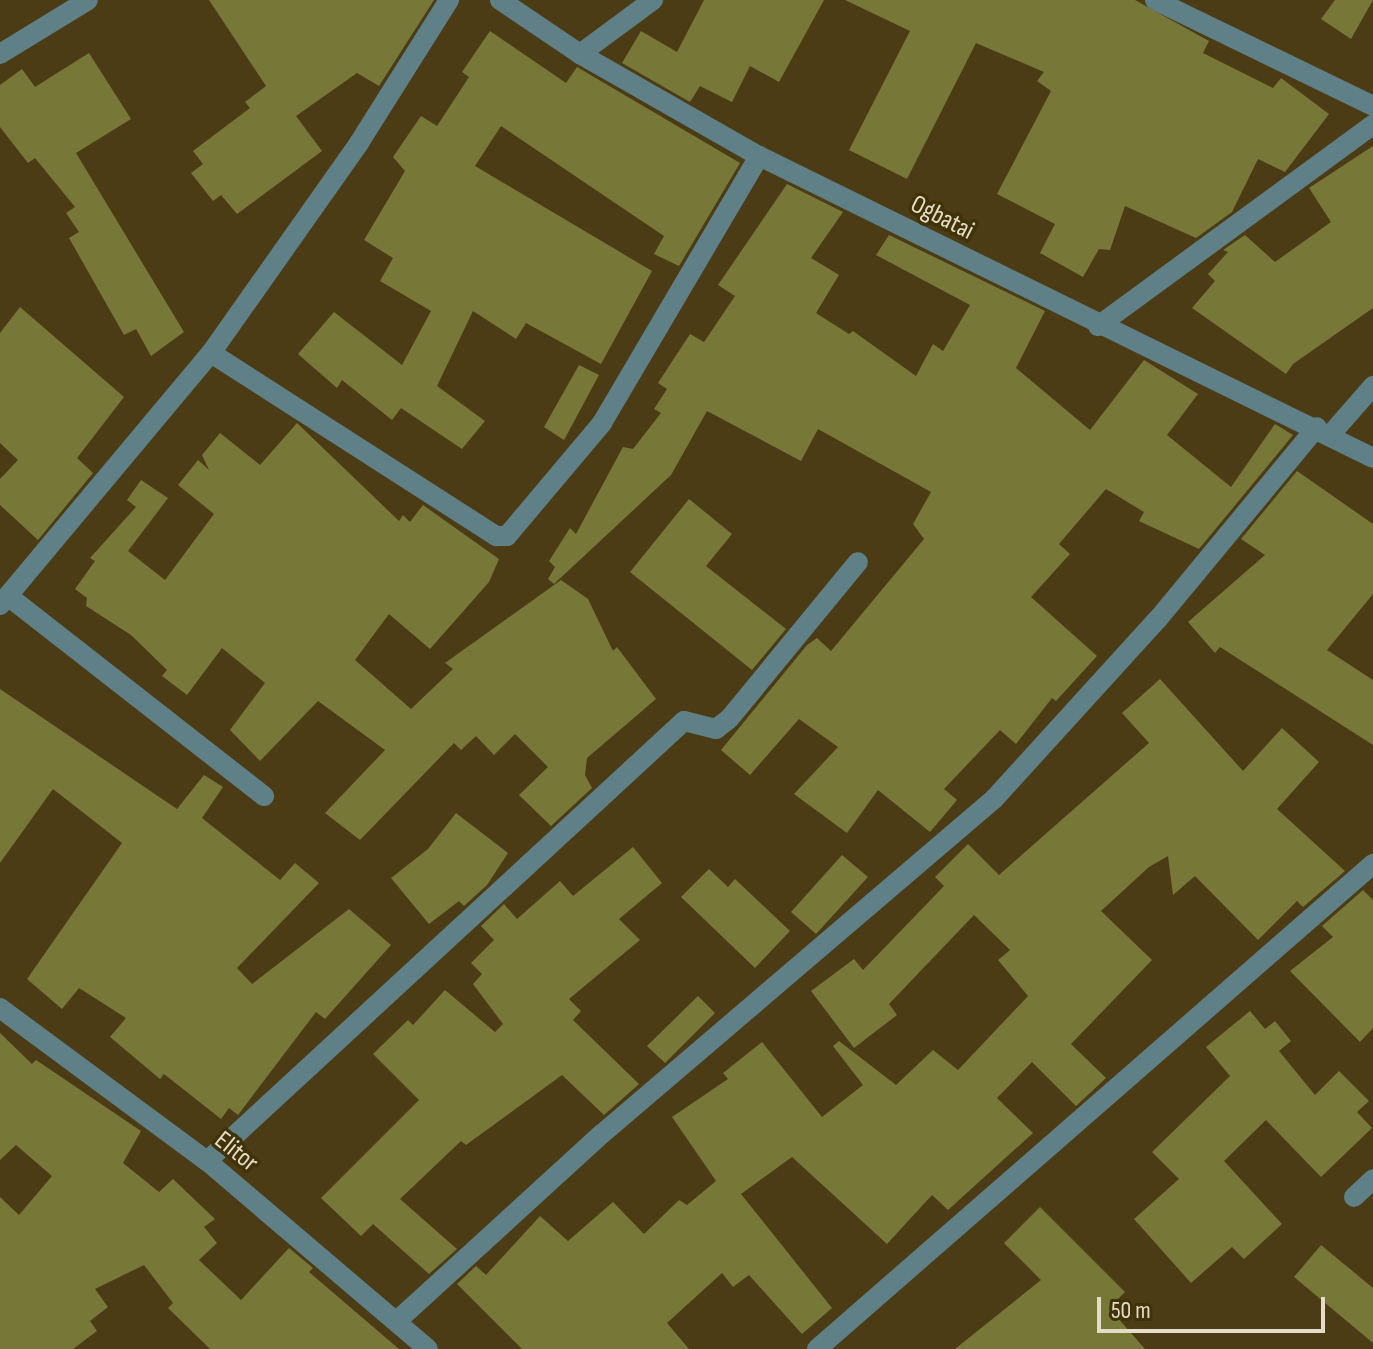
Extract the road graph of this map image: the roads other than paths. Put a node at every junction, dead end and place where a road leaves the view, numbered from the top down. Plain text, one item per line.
1 (88, 0) edge
2 (449, 0) edge
3 (500, 0) edge
4 (653, 0) edge
5 (1155, 0) edge
6 (0, 54) edge
7 (580, 54) junction
8 (1373, 106) edge
9 (1373, 125) edge
10 (759, 156) junction
11 (1098, 326) junction
12 (211, 353) junction
13 (1373, 386) edge
14 (1324, 431) junction
15 (1373, 458) edge
16 (858, 562) dead end
17 (4, 601) edge
18 (264, 796) dead end
19 (1373, 864) edge
20 (0, 1008) edge
21 (207, 1161) junction
22 (1373, 1179) edge
23 (1354, 1197) dead end
24 (398, 1320) junction
25 (428, 1349) edge
26 (817, 1349) edge

1 - 6 street
2 - 12 street
3 - 7 street, Ogbatai
4 - 7 street
5 - 8 street
7 - 10 street, Ogbatai
9 - 11 street
10 - 11 street, Ogbatai
10 - 12 street
11 - 14 street, Ogbatai
12 - 17 street
13 - 14 street
14 - 15 street, Ogbatai
14 - 24 street
16 - 21 street
17 - 18 street
19 - 26 street
20 - 21 street, Elitor
21 - 24 street, Elitor
22 - 23 street
24 - 25 street, Elitor

